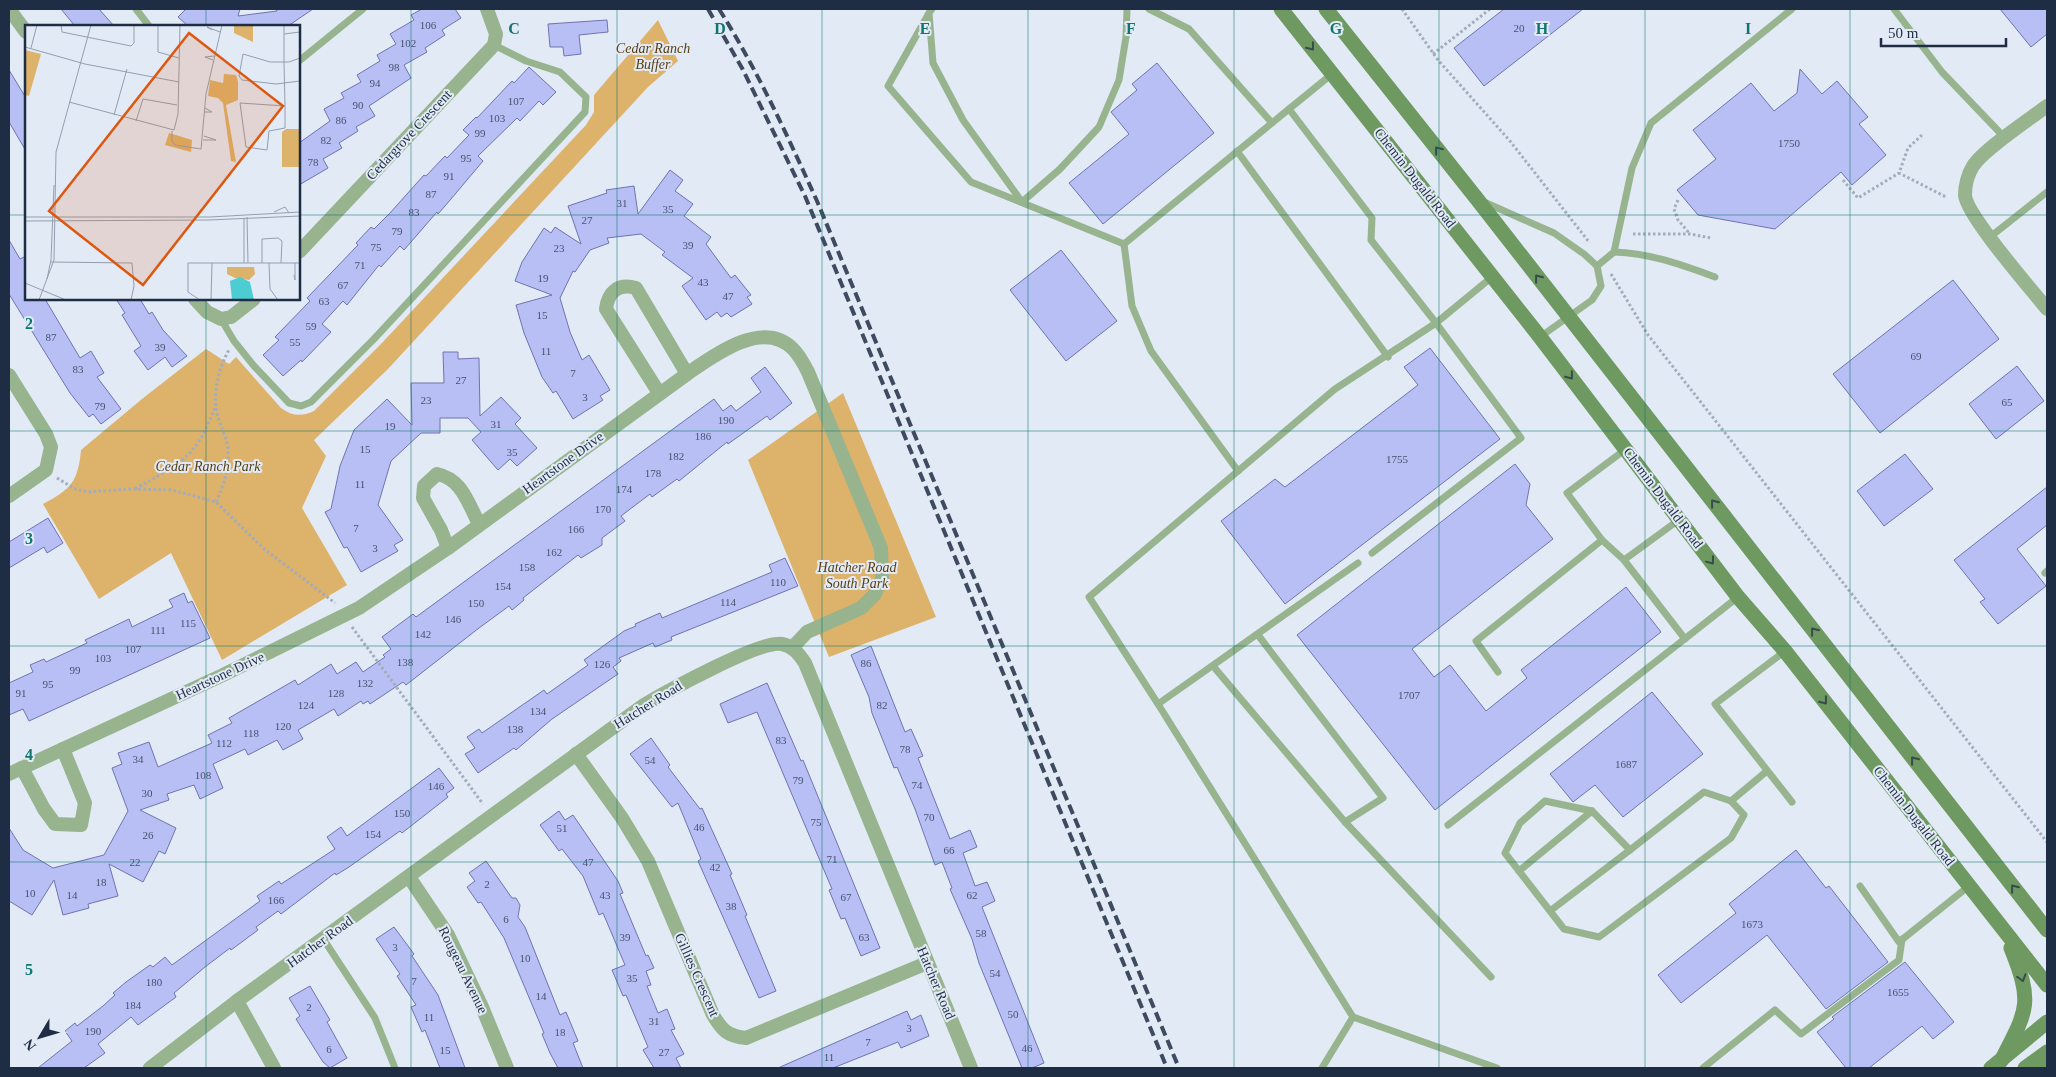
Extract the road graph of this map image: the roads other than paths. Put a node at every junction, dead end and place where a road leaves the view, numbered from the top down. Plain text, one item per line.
1 (136, 9) edge
2 (363, 9) edge
3 (487, 9) edge
4 (1127, 9) edge
5 (1149, 9) edge
6 (1281, 9) edge
7 (1326, 9) edge
8 (1792, 9) edge
9 (1894, 9) edge
10 (9, 10) edge
11 (931, 11) edge
12 (147, 25) edge
13 (25, 31) edge
14 (494, 45) junction
15 (300, 60) edge
16 (1332, 74) junction
17 (2047, 106) edge
18 (1289, 109) junction
19 (1272, 123) junction
20 (2005, 138) junction
21 (1237, 151) junction
22 (2047, 192) edge
23 (1477, 199) junction
24 (1022, 202) junction
25 (1990, 237) junction
26 (1124, 244) junction
27 (300, 251) edge
28 (1614, 252) junction
29 (1597, 266) junction
30 (1492, 277) junction
31 (1715, 277) dead end
32 (196, 300) edge
33 (253, 300) edge
34 (2047, 309) edge
35 (1568, 317) junction
36 (221, 319) junction
37 (1436, 324) junction
38 (1540, 337) junction
39 (1388, 357) junction
40 (687, 374) junction
41 (9, 375) edge
42 (659, 393) junction
43 (1626, 449) junction
44 (1238, 472) junction
45 (9, 496) edge
46 (1680, 519) junction
47 (479, 524) junction
48 (1602, 540) junction
49 (448, 548) junction
50 (1372, 553) dead end
51 (1624, 560) junction
52 (1358, 563) dead end
53 (1738, 597) junction
54 (1258, 635) junction
55 (1685, 639) junction
56 (792, 648) junction
57 (1785, 651) junction
58 (1213, 666) junction
59 (1498, 672) dead end
60 (1158, 704) junction
61 (63, 749) junction
62 (576, 754) junction
63 (22, 768) junction
64 (1767, 771) junction
65 (9, 774) edge
66 (1731, 801) junction
67 (1792, 802) dead end
68 (1592, 811) junction
69 (1345, 822) junction
70 (1448, 824) dead end
71 (1630, 850) junction
72 (1519, 871) junction
73 (409, 877) junction
74 (1860, 886) dead end
75 (1970, 886) junction
76 (1550, 911) junction
77 (2046, 928) edge
78 (2005, 932) junction
79 (1902, 939) junction
80 (324, 940) junction
81 (927, 963) junction
82 (1491, 977) dead end
83 (2047, 985) edge
84 (237, 1001) junction
85 (1353, 1017) junction
86 (2047, 1022) edge
87 (2047, 1052) edge
88 (1996, 1064) edge
89 (150, 1068) edge
90 (274, 1068) edge
91 (395, 1068) edge
92 (508, 1068) edge
93 (971, 1068) edge
94 (1322, 1068) edge
95 (1497, 1068) edge
96 (1703, 1068) edge
97 (2025, 1068) edge

1 - 12 lane
2 - 15 lane
3 - 14 street
4 - 24 lane
5 - 19 lane
6 -> 16 main road, Chemin Dugald Road
23 -> 7 main road
8 - 28 lane
9 - 20 lane
10 - 13 street
11 - 24 lane
11 - 24 lane
14 - 27 street, Cedargrove Crescent
14 - 36 lane
16 - 18 lane
16 - 30 main road, Chemin Dugald Road
17 - 20 street
18 - 19 lane
18 - 37 lane
19 - 21 lane
20 - 25 street
21 - 26 lane
21 - 39 lane
22 - 25 lane
23 - 29 lane
35 -> 23 main road
24 - 26 lane
25 - 34 street
26 - 44 lane
28 - 29 lane
28 - 31 lane
29 - 35 lane
30 - 37 lane
30 - 38 main road, Chemin Dugald Road
32 - 36 street
33 - 36 street
35 - 38 lane
77 -> 35 main road
37 - 39 lane
37 - 50 lane
38 -> 43 main road, Chemin Dugald Road
39 - 44 lane
40 - 42 street, Heartstone Drive
40 - 42 street
40 - 56 street, Heartstone Drive
41 - 45 street
42 - 47 street, Heartstone Drive
43 - 46 main road, Chemin Dugald Road
43 - 48 lane
44 - 60 lane
46 - 51 lane
46 -> 53 main road, Chemin Dugald Road
47 - 49 street, Heartstone Drive
47 - 49 street
48 - 51 lane
48 - 59 lane
49 - 61 street, Heartstone Drive
51 - 55 lane
52 - 54 lane
53 - 55 lane
53 - 57 main road, Chemin Dugald Road
54 - 58 lane
54 - 69 lane
55 - 70 lane
56 - 62 street, Hatcher Road
56 - 81 street, Hatcher Road
57 - 64 lane
57 -> 75 main road, Chemin Dugald Road
58 - 60 lane
58 - 69 lane
60 - 85 lane
61 - 63 street, Heartstone Drive
61 - 63 street
62 - 73 street, Hatcher Road
62 - 81 street, Gillies Crescent
63 - 65 street, Heartstone Drive
64 - 66 lane
64 - 67 lane
66 - 71 lane
66 - 76 lane
68 - 71 lane
68 - 72 lane
68 - 72 lane
69 - 82 lane
71 - 76 lane
72 - 76 lane
73 - 80 street, Hatcher Road
73 - 92 street, Rougeau Avenue
74 - 79 lane
75 - 78 main road, Chemin Dugald Road
75 - 79 lane
78 - 83 main road, Chemin Dugald Road
78 -> 88 main road
79 - 96 lane
80 - 84 street, Hatcher Road
80 - 91 lane
81 - 93 street, Hatcher Road
84 - 89 street, Hatcher Road
84 - 90 street
85 - 94 lane
85 - 95 lane
86 - 88 main road
87 - 97 main road

